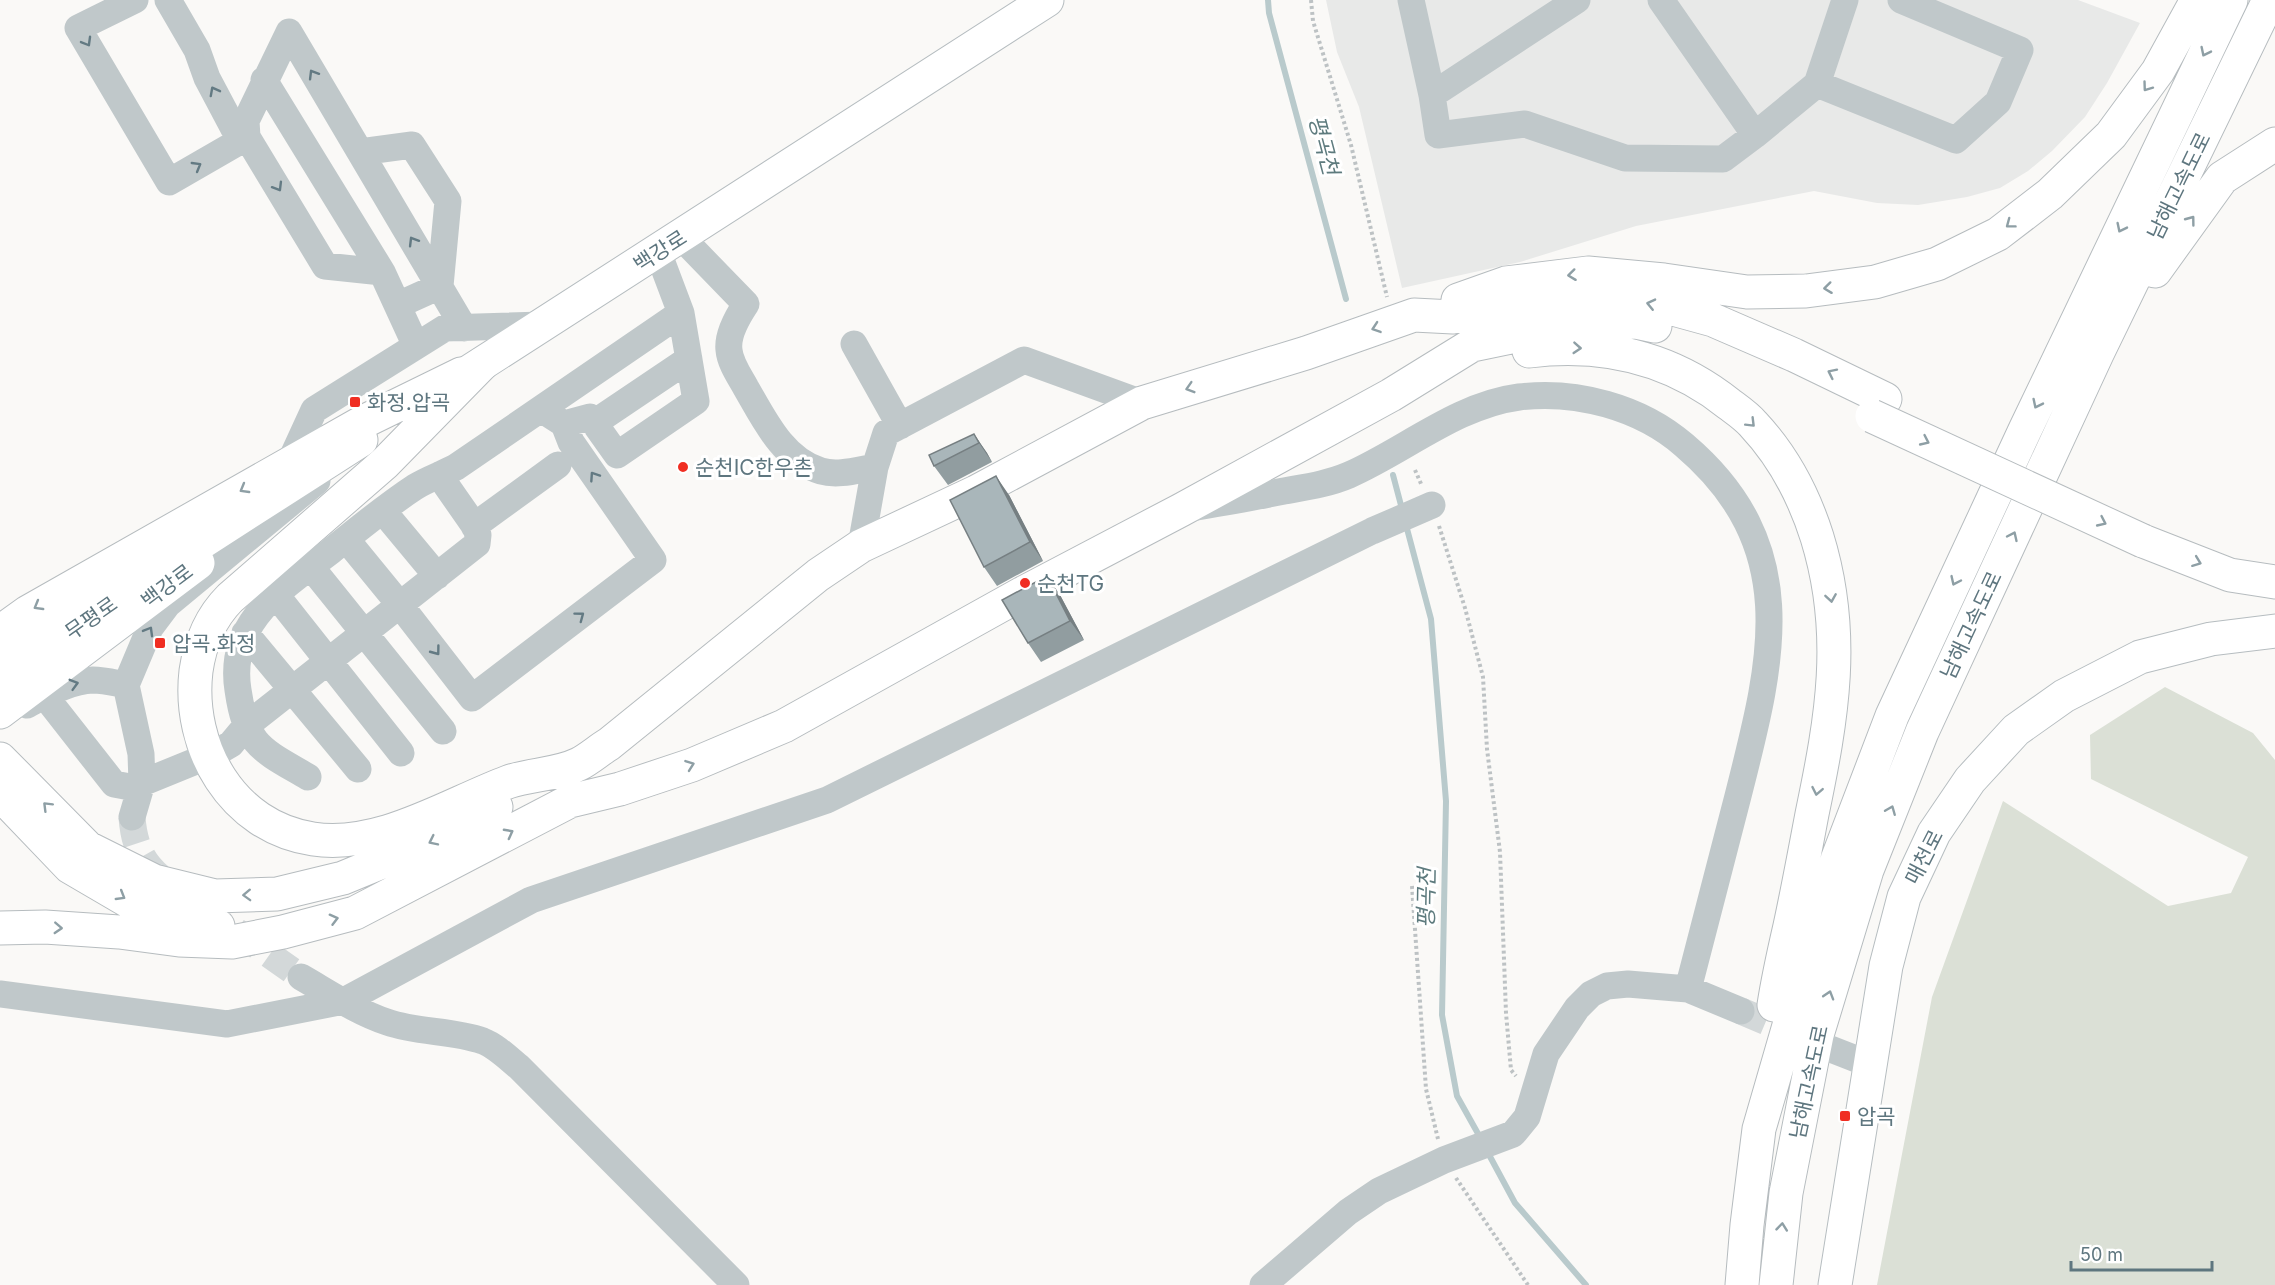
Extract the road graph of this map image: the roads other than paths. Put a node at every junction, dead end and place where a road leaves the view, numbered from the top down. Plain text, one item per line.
1 (135, 0) edge
2 (168, 0) edge
3 (1047, 0) edge
4 (1411, 0) edge
5 (1577, 0) edge
6 (1661, 0) edge
7 (1845, 0) edge
8 (1901, 0) edge
9 (2197, 0) edge
10 (2231, 0) edge
11 (2269, 0) edge
12 (264, 80) junction
13 (1817, 84) junction
14 (1432, 95) junction
15 (1755, 135) junction
16 (247, 137) junction
17 (2275, 144) edge
18 (360, 152) junction
19 (670, 244) junction
20 (382, 272) junction
21 (440, 286) junction
22 (398, 305) junction
23 (681, 313) junction
24 (1414, 315) junction
25 (543, 325) junction
26 (464, 328) junction
27 (854, 344) dead end
28 (416, 346) junction
29 (2097, 354) junction
30 (689, 359) junction
31 (482, 364) junction
32 (1436, 367) junction
33 (1142, 402) junction
34 (1878, 407) junction
35 (541, 409) junction
36 (594, 423) junction
37 (564, 424) junction
38 (900, 426) junction
39 (338, 454) junction
40 (291, 463) junction
41 (558, 465) dead end
42 (875, 466) junction
43 (439, 476) junction
44 (271, 498) junction
45 (1432, 505) road end
46 (1181, 510) junction
47 (383, 511) junction
48 (474, 526) junction
49 (2148, 531) junction
50 (346, 539) junction
51 (861, 546) junction
52 (182, 555) junction
53 (2275, 560) edge
54 (311, 567) junction
55 (437, 576) junction
56 (2275, 582) edge
57 (276, 595) junction
58 (400, 605) junction
59 (2275, 631) edge
60 (0, 632) edge
61 (245, 633) junction
62 (364, 633) junction
63 (0, 657) edge
64 (328, 662) junction
65 (0, 681) edge
66 (126, 685) junction
67 (292, 690) junction
68 (52, 705) dead end
69 (0, 712) edge
70 (246, 726) junction
71 (443, 730) dead end
72 (401, 753) dead end
73 (0, 759) edge
74 (578, 765) junction
75 (358, 769) dead end
76 (308, 777) dead end
77 (142, 783) junction
78 (0, 794) edge
79 (132, 817) tunnel mouth
80 (79, 857) junction
81 (0, 927) edge
82 (283, 932) junction
83 (301, 977) tunnel mouth
84 (1688, 989) junction
85 (0, 994) edge
86 (344, 1001) junction
87 (1741, 1011) tunnel mouth
88 (1828, 1048) tunnel mouth
89 (1869, 1064) junction
90 (1758, 1129) junction
91 (736, 1285) edge
92 (1263, 1285) edge
93 (1742, 1285) edge
94 (1776, 1285) edge
95 (1835, 1285) edge

1 -> 16 street
16 -> 2 street
3 - 19 main road, 백강로
4 - 14 street
5 - 14 street
6 - 15 street
7 - 13 street
8 - 13 street
9 -> 24 main road
10 -> 90 main road, 남해고속도로
11 - 29 main road, 남해고속도로
12 - 16 street
18 -> 12 street
12 - 20 street
13 - 15 street
14 - 15 street
16 -> 20 street
29 -> 17 main road
21 -> 18 street
18 - 21 street
19 - 23 street
19 - 25 main road, 백강로
19 - 42 street
20 - 22 street
21 - 22 street
21 - 26 street
22 - 28 street
23 - 30 street
23 - 35 street
24 -> 33 main road
34 -> 24 main road
25 - 26 street
25 - 31 main road, 백강로
26 - 28 street
27 - 38 street
28 - 40 street
94 -> 29 main road, 남해고속도로
30 - 36 street
30 - 36 street
31 - 39 main road, 백강로
31 - 40 main road
31 - 74 main road
32 - 34 main road
32 - 46 main road
32 -> 90 main road
33 - 38 street
33 - 51 main road
34 - 49 main road, bridge
35 - 37 street
35 - 43 street
36 - 37 street
58 -> 37 street
38 - 42 street
39 - 44 main road, 백강로
66 -> 39 street
40 - 44 street
40 -> 60 main road
41 - 48 street
42 - 51 street
43 - 47 street
43 - 48 street
44 - 52 main road, 백강로
44 - 69 main road, 백강로
45 - 86 street
82 -> 46 main road
46 - 84 street
47 - 50 street
47 - 55 street
48 - 55 street
49 - 53 main road
49 -> 56 main road
50 - 54 street
50 - 58 street
51 - 74 main road
52 - 63 main road, 백강로
52 - 65 main road, 무평로
54 - 57 street
54 - 62 street
55 - 58 street
57 - 61 street
57 - 64 street
58 - 62 street
59 - 89 main road, 매천로
61 - 67 street
61 - 70 street
62 - 64 street
62 - 71 street
64 - 67 street
64 - 72 street
69 -> 66 street
66 - 77 street
67 - 70 street
67 - 75 street
68 - 77 street
70 - 76 street
70 - 77 street
80 -> 73 main road
74 -> 80 main road
77 - 79 street
78 - 80 main road
80 -> 82 main road
81 -> 82 main road
83 - 86 street
84 - 87 street
84 - 92 street
85 - 86 street
86 - 91 street
88 - 89 street
89 - 95 main road, 매천로
90 - 93 main road, 남해고속도로

